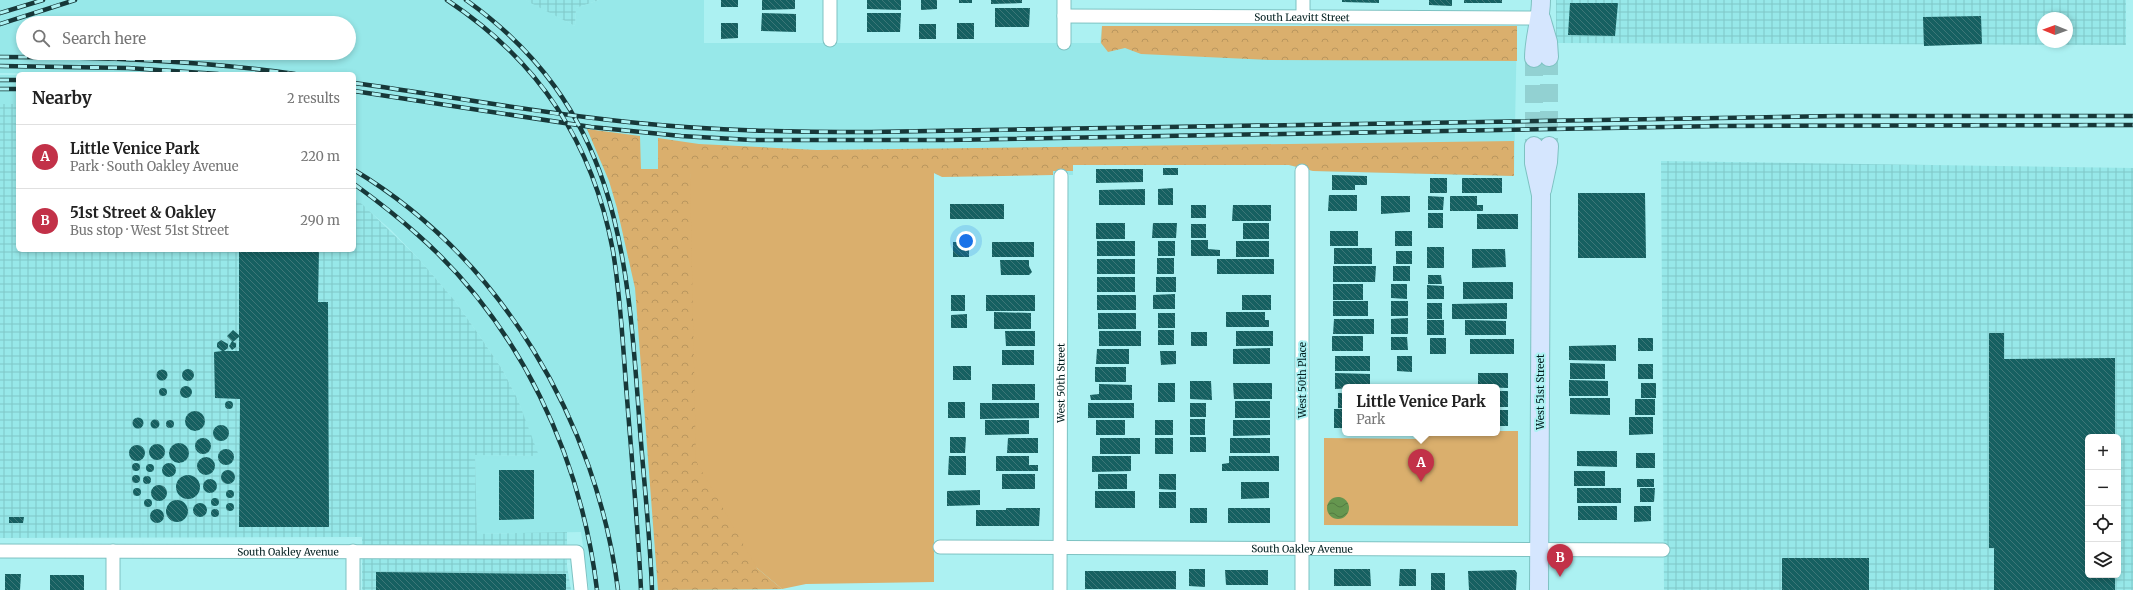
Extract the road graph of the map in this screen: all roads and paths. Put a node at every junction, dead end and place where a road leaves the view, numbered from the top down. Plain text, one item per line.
1 (830, 0) edge
2 (1064, 0) edge
3 (1303, 0) edge
4 (1541, 0) edge
5 (1064, 16) junction
6 (1303, 17) junction
7 (1541, 18) junction
8 (830, 40) dead end
9 (1064, 43) dead end
10 (1541, 57) tunnel mouth
11 (1541, 146) tunnel mouth
12 (1302, 171) dead end
13 (1061, 176) dead end
14 (940, 547) dead end
15 (1060, 548) junction
16 (1302, 548) junction
17 (1539, 550) junction
18 (1664, 550) dead end
19 (0, 551) edge
20 (113, 551) junction
21 (353, 551) junction
22 (113, 590) edge
23 (353, 590) edge
24 (581, 590) edge
25 (1060, 590) edge
26 (1302, 590) edge
27 (1539, 590) edge

1 - 8 street
2 - 5 street
3 - 6 street
4 - 7 street
5 - 6 street, South Leavitt Street
5 - 9 street
6 - 7 street, South Leavitt Street
7 - 10 street
11 - 17 street, West 51st Street
12 - 16 street, West 50th Place
13 - 15 street, West 50th Street
14 - 15 street, South Oakley Avenue
15 - 16 street, South Oakley Avenue
15 - 25 street, West 50th Street
16 - 17 street, South Oakley Avenue
16 - 26 street, West 50th Place
17 - 18 street, South Oakley Avenue
17 - 27 street, West 51st Street
19 - 20 street, South Oakley Avenue
20 - 21 street, South Oakley Avenue
20 - 22 street
21 - 23 street
21 - 24 street, South Oakley Avenue

